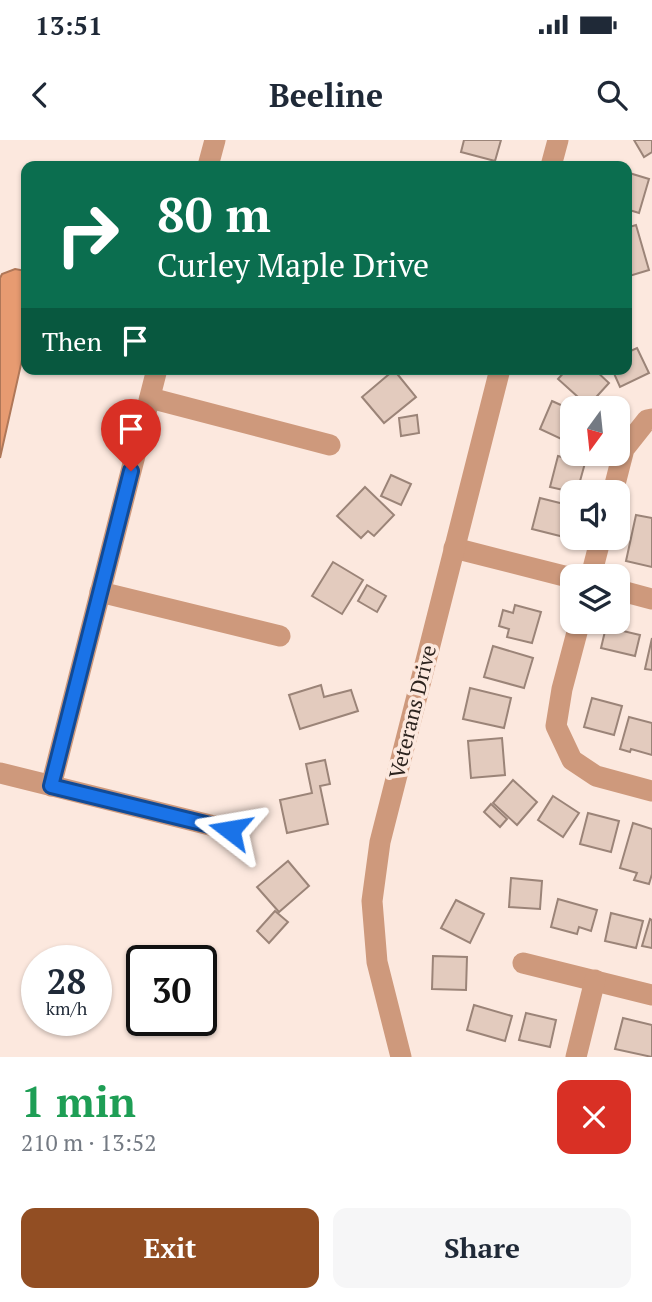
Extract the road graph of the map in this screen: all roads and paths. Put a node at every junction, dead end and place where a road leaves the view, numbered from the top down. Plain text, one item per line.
1 (215, 140) edge
2 (558, 140) edge
3 (209, 161) edge
4 (552, 161) edge
5 (156, 375) edge
6 (498, 375) edge
7 (150, 398) junction
8 (652, 419) edge
9 (330, 445) dead end
10 (615, 480) edge
11 (454, 548) junction
12 (560, 576) edge
13 (100, 592) junction
14 (630, 593) edge
15 (652, 599) edge
16 (577, 634) edge
17 (280, 636) dead end
18 (0, 774) edge
19 (51, 786) junction
20 (652, 791) edge
21 (230, 830) dead end
22 (523, 963) dead end
23 (595, 980) junction
24 (652, 995) edge
25 (401, 1057) edge
26 (576, 1057) edge

1 - 3 street
2 - 4 street
5 - 7 street
6 - 11 street, Veterans Drive
7 - 9 street
7 - 13 street
8 - 10 street
11 - 12 street
11 - 25 street, Veterans Drive
13 - 17 street
13 - 19 street
14 - 15 street
16 - 20 street
18 - 19 street
19 - 21 street
22 - 23 street
23 - 24 street
23 - 26 street

